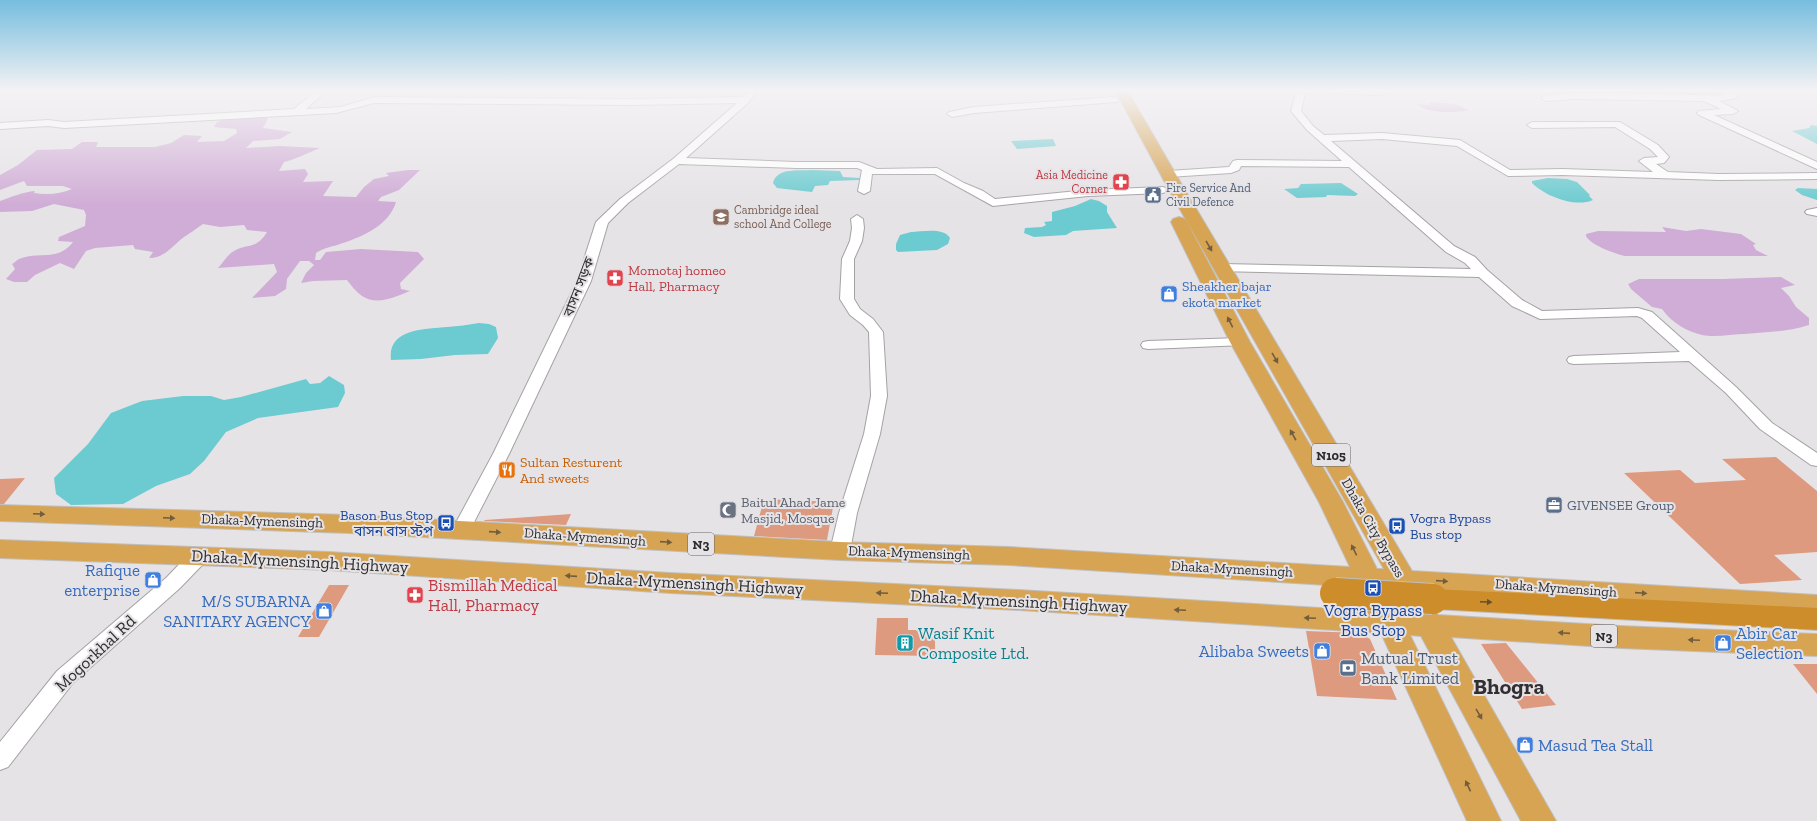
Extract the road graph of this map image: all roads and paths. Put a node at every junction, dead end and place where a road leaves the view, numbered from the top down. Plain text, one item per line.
1 (712, 128) edge
2 (1135, 128) edge
3 (1310, 128) edge
4 (1625, 128) edge
5 (1735, 128) edge
6 (1323, 138) junction
7 (677, 161) junction
8 (1351, 164) junction
9 (1817, 166) edge
10 (868, 169) junction
11 (1665, 175) junction
12 (1817, 176) edge
13 (1166, 182) junction
14 (864, 191) dead end
15 (857, 219) dead end
16 (1222, 268) junction
17 (1482, 273) junction
18 (1240, 342) junction
19 (1148, 345) dead end
20 (1694, 356) junction
21 (1574, 360) dead end
22 (1817, 461) edge
23 (0, 512) edge
24 (461, 530) junction
25 (0, 549) edge
26 (840, 551) junction
27 (200, 555) junction
28 (1368, 577) junction
29 (1403, 578) junction
30 (1335, 593) dead end
31 (1817, 605) edge
32 (1430, 612) junction
33 (1817, 619) edge
34 (1390, 622) junction
35 (1817, 646) edge
36 (0, 760) edge
37 (1484, 821) edge
38 (1539, 821) edge

1 - 7 street, বাসন সড়ক
2 - 13 highway, Dhaka City Bypass / N105
3 - 6 street
4 - 11 street
5 - 9 street
6 - 8 street
6 - 11 street
7 - 10 street
7 - 24 street, বাসন সড়ক
8 - 13 street
8 - 17 street
10 - 13 street
10 - 14 street
11 - 12 street
13 -> 16 highway, Dhaka City Bypass / N105
18 -> 13 highway
15 - 26 street
16 - 17 street
16 -> 29 highway, Dhaka City Bypass / N105
17 - 20 street
18 - 19 street
28 -> 18 highway
20 - 21 street
20 - 22 street
23 -> 24 highway, Dhaka-Mymensingh / N3
24 -> 26 highway, Dhaka-Mymensingh / N3
25 - 27 highway, Dhaka-Mymensingh Highway / N3
26 - 28 highway, Dhaka-Mymensingh / N3
34 -> 27 highway, Dhaka-Mymensingh Highway / N3
27 - 36 street, Mogorkhal Rd
28 - 29 highway, Dhaka-Mymensingh / N3
28 - 34 highway
29 -> 31 highway, Dhaka-Mymensingh / N3
29 - 32 highway, Dhaka City Bypass / N105
30 - 32 highway, bridge
32 -> 33 highway
32 - 34 highway, N3
35 -> 32 highway, N3
32 -> 38 highway, Dhaka City Bypass / N105
37 -> 34 highway

